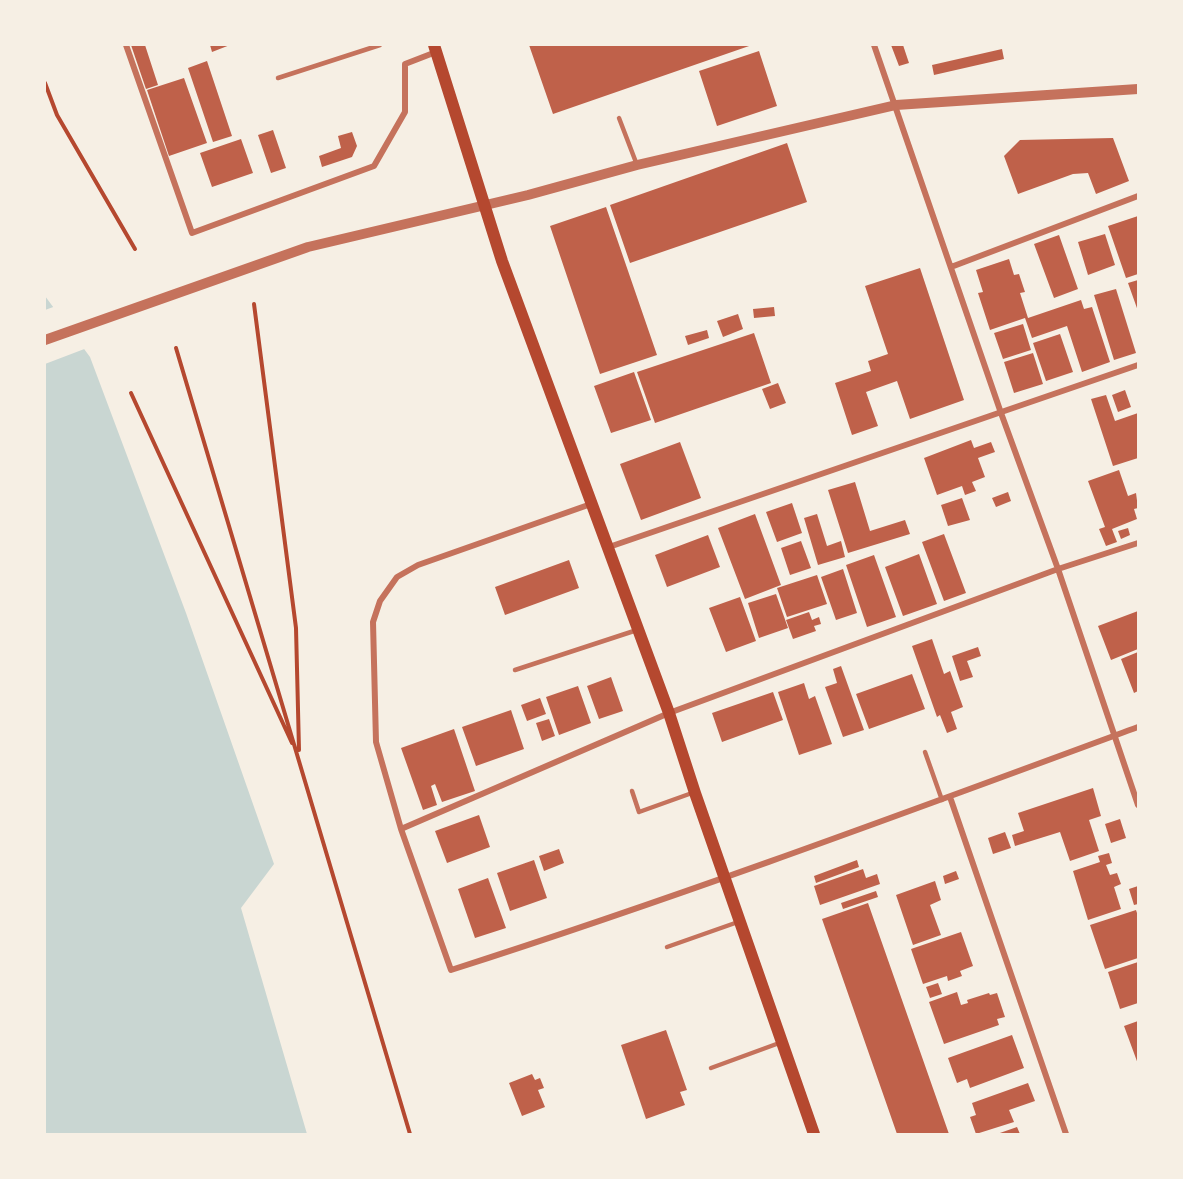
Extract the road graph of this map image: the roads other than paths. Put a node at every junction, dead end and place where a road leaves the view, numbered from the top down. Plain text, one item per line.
1 (126, 45) edge
2 (380, 45) edge
3 (874, 45) edge
4 (436, 49) edge
5 (278, 78) dead end
6 (1138, 89) edge
7 (896, 105) junction
8 (619, 118) dead end
9 (638, 165) junction
10 (1138, 196) edge
11 (483, 205) junction
12 (951, 267) junction
13 (45, 340) edge
14 (1138, 364) edge
15 (1001, 413) junction
16 (592, 503) junction
17 (1138, 543) edge
18 (609, 548) junction
19 (1058, 569) junction
20 (637, 630) junction
21 (515, 670) dead end
22 (669, 713) junction
23 (1138, 727) edge
24 (1113, 736) junction
25 (926, 752) dead end
26 (632, 791) dead end
27 (695, 793) junction
28 (950, 797) junction
29 (942, 800) junction
30 (1138, 805) edge
31 (401, 829) junction
32 (725, 879) junction
33 (740, 921) junction
34 (667, 947) dead end
35 (782, 1042) junction
36 (711, 1068) dead end
37 (814, 1134) edge
38 (1066, 1134) edge

1 - 4 street
2 - 5 lane
3 - 7 street
4 - 11 main road
6 - 7 street
7 - 9 street
7 - 12 street
8 - 9 lane
9 - 11 street
10 - 12 street
11 - 13 street
11 - 16 main road
12 - 15 street
14 - 15 street
15 - 18 street
15 - 19 street
16 - 18 main road
16 - 31 street
17 - 19 street
18 - 20 main road
19 - 22 street
19 - 24 street
20 - 21 lane
20 - 22 main road
22 - 27 main road
22 - 31 street
23 - 24 street
24 - 28 street
24 - 30 street
25 - 29 lane
26 - 27 lane
27 - 32 main road
28 - 29 street
28 - 38 street
29 - 32 street
31 - 32 street
32 - 33 main road
33 - 34 lane
33 - 35 main road
35 - 36 lane
35 - 37 main road

